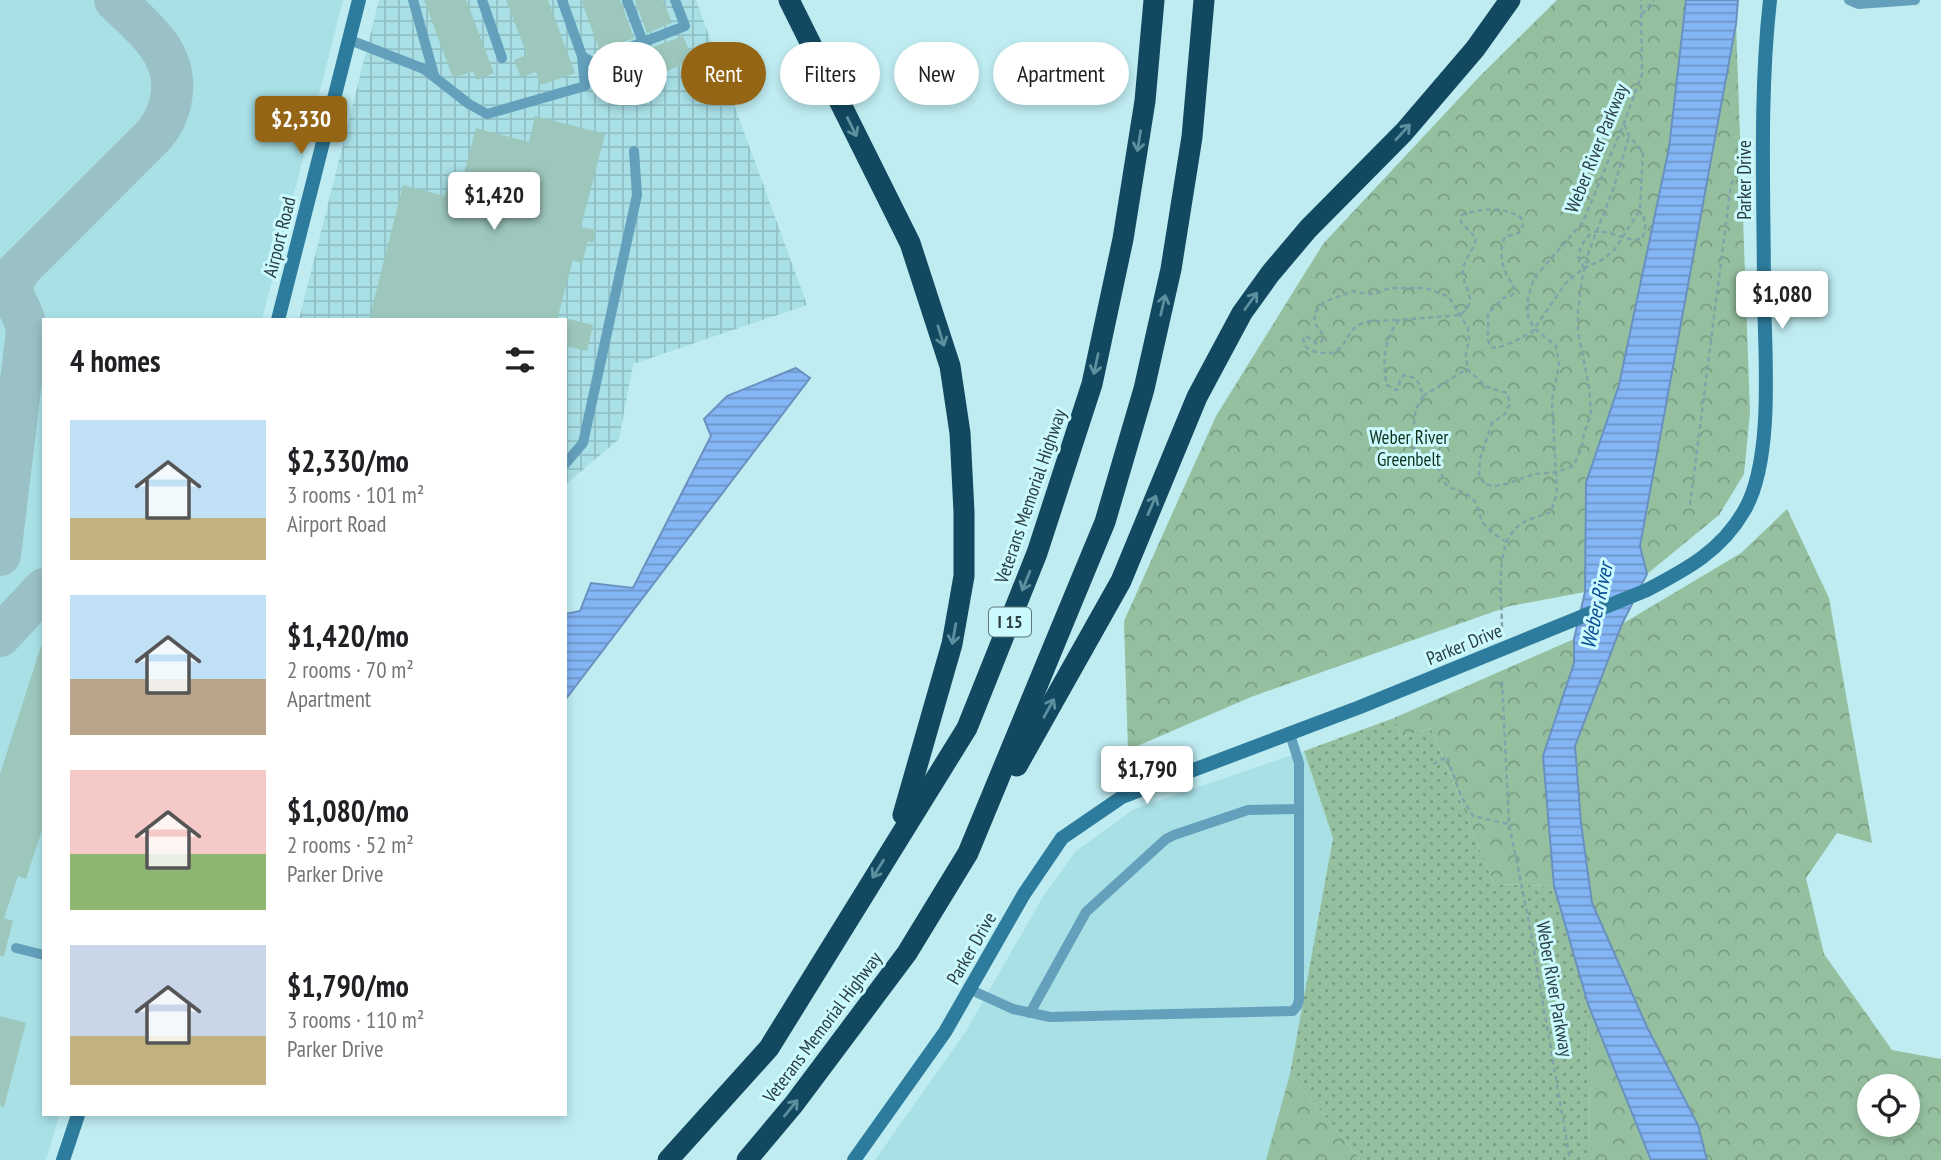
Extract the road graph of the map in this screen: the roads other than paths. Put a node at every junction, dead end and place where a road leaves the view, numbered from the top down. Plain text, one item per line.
1 (359, 0) edge
2 (413, 0) edge
3 (482, 0) edge
4 (562, 0) edge
5 (626, 0) edge
6 (675, 0) edge
7 (789, 0) edge
8 (1154, 0) edge
9 (1204, 0) edge
10 (1510, 0) edge
11 (1770, 0) edge
12 (1849, 0) edge
13 (1915, 0) edge
14 (350, 40) junction
15 (643, 42) joint
16 (582, 56) junction
17 (502, 58) dead end
18 (588, 60) edge
19 (434, 75) junction
20 (634, 150) dead end
21 (279, 318) edge
22 (567, 462) edge
23 (1290, 734) junction
24 (1299, 809) junction
25 (896, 841) junction
26 (968, 853) junction
27 (16, 948) dead end
28 (42, 954) edge
29 (969, 989) junction
30 (1030, 1013) junction
31 (78, 1116) edge
32 (63, 1160) edge
33 (668, 1160) edge
34 (747, 1160) edge
35 (854, 1160) edge

1 - 14 street, Airport Road
2 - 19 lane
3 - 17 lane
4 - 16 lane
5 - 15 lane
6 - 15 lane
7 -> 25 highway
8 -> 25 highway, Veterans Memorial Highway / I 15
26 -> 9 highway, Veterans Memorial Highway / I 15
26 -> 10 highway
11 - 23 street, Parker Drive
12 - 13 lane
14 - 19 lane
14 - 21 street, Airport Road
16 - 18 lane
16 - 19 lane
20 - 22 lane
23 - 24 lane
23 - 29 street, Parker Drive
24 - 30 lane
24 - 30 lane
25 -> 33 highway, Veterans Memorial Highway / I 15
34 -> 26 highway, Veterans Memorial Highway / I 15
27 - 28 lane
29 - 30 lane
29 - 35 street, Parker Drive
31 - 32 street

